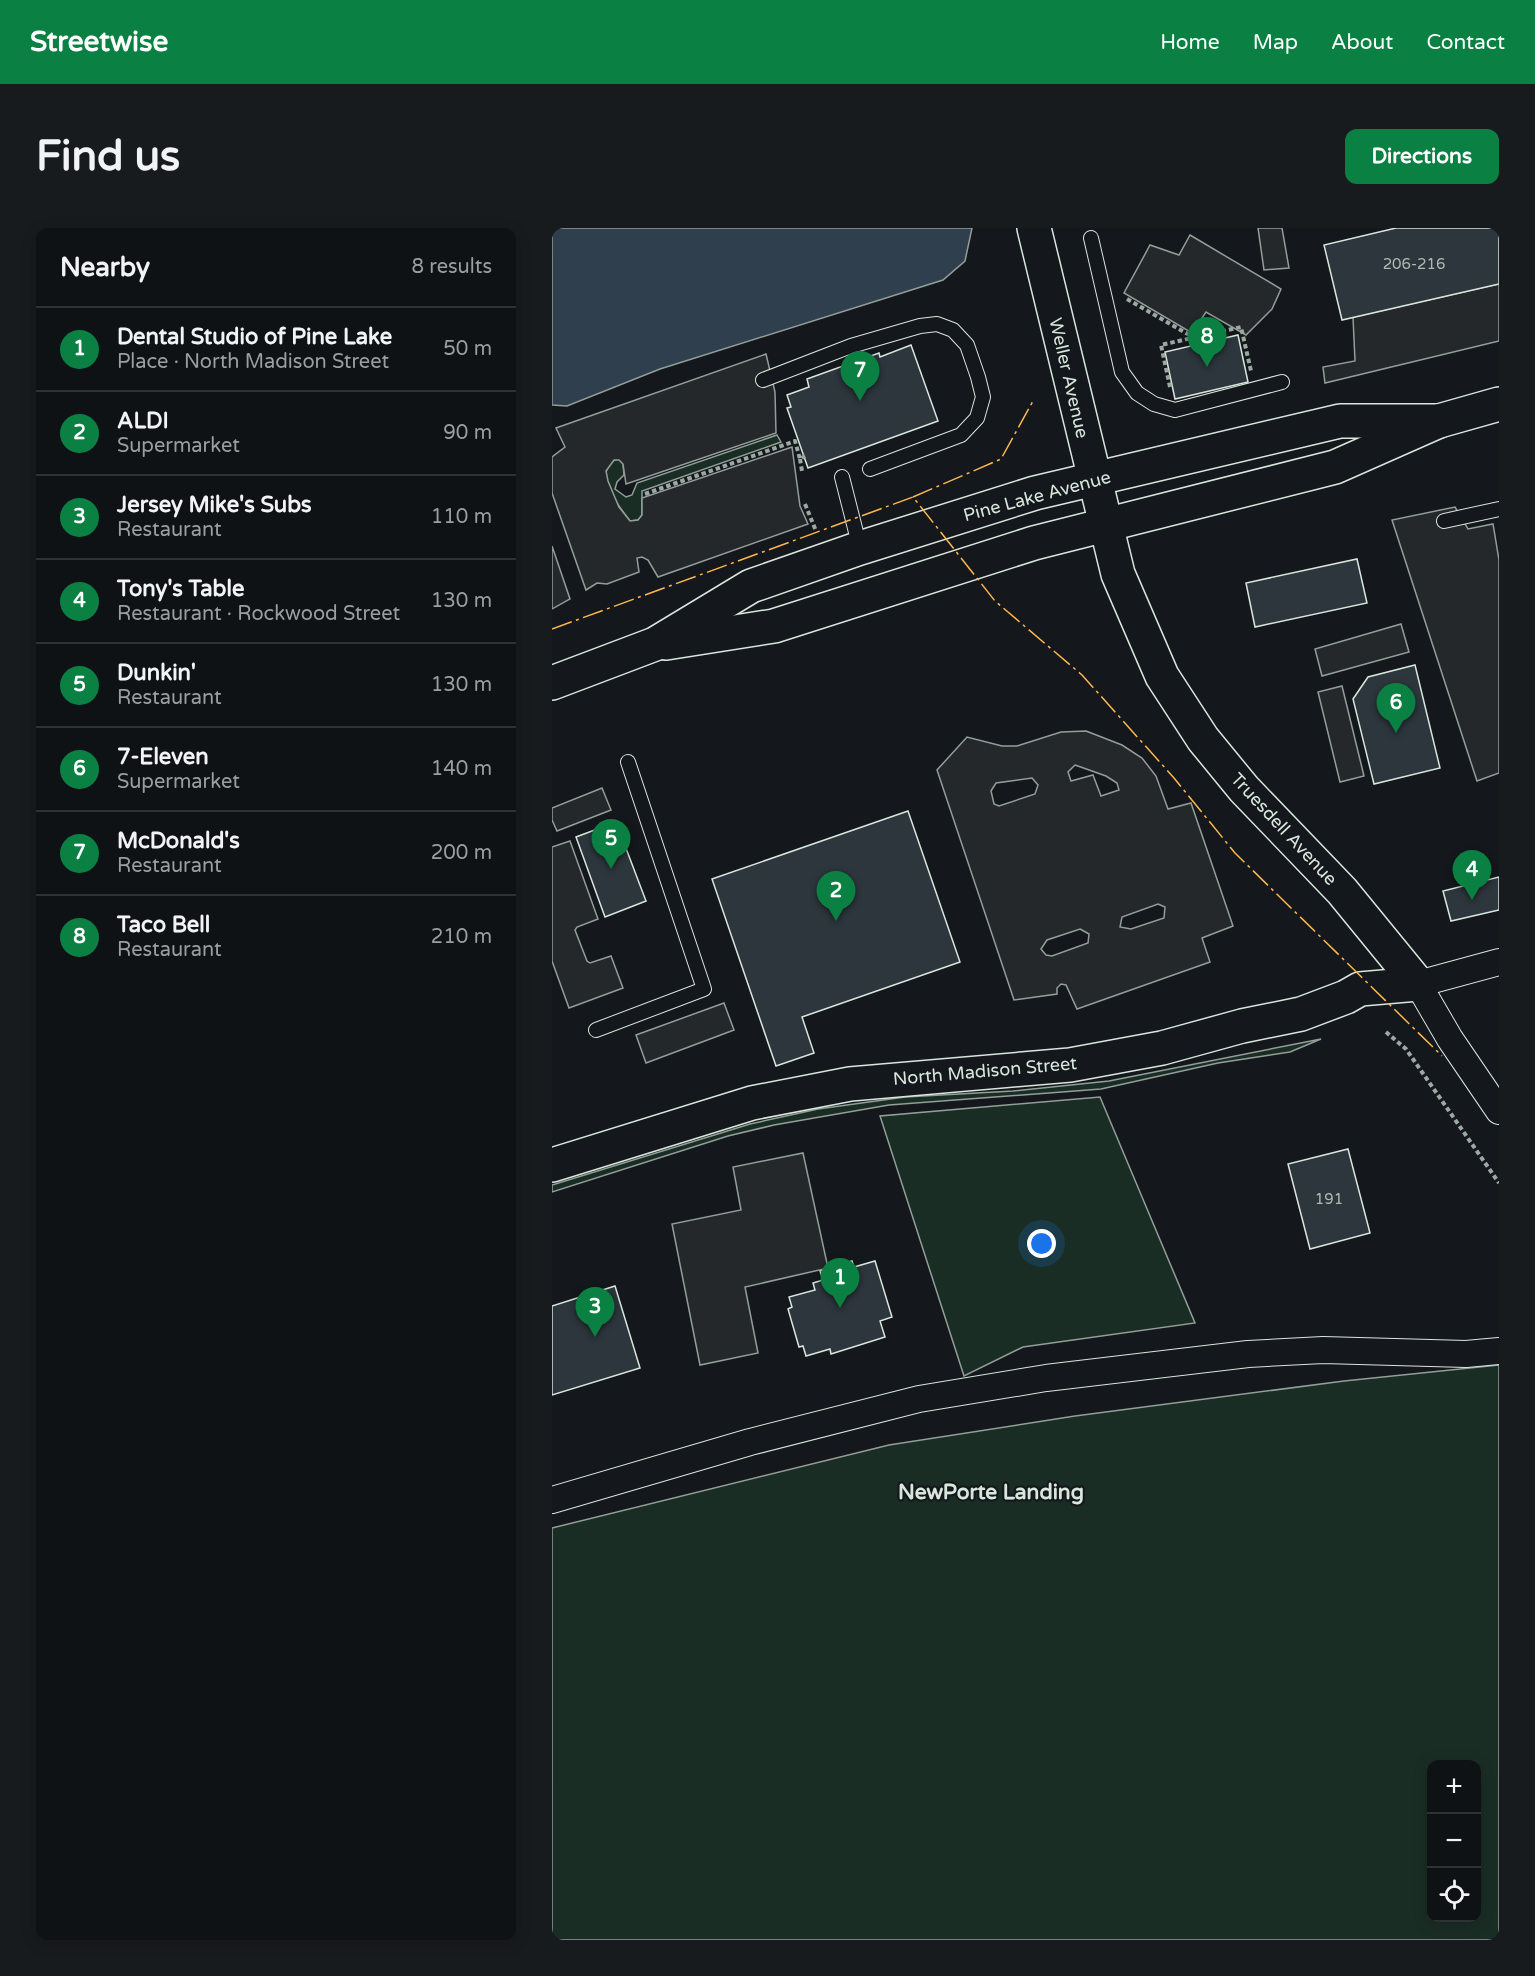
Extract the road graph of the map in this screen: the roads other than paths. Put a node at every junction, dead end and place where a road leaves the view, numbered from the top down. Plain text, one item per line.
1 (1034, 228) edge
2 (1092, 238) dead end
3 (762, 380) dead end
4 (1282, 382) dead end
5 (1499, 404) edge
6 (1439, 421) junction
7 (870, 469) dead end
8 (842, 477) dead end
9 (1093, 478) junction
10 (1499, 509) edge
11 (1444, 521) dead end
12 (1105, 527) junction
13 (860, 548) junction
14 (656, 644) junction
15 (552, 683) edge
16 (628, 762) dead end
17 (1499, 962) edge
18 (1418, 984) junction
19 (596, 1030) dead end
20 (1499, 1111) edge
21 (552, 1165) edge
22 (1499, 1351) edge
23 (552, 1500) edge

1 - 9 main road, Weller Avenue
2 - 4 lane
3 - 7 lane
5 - 6 main road, Pine Lake Avenue
6 - 9 main road, Pine Lake Avenue
6 - 12 main road, Pine Lake Avenue
8 - 13 lane
9 - 12 main road, Weller Avenue
9 - 13 main road, Pine Lake Avenue
10 - 11 lane
12 - 14 main road, Pine Lake Avenue
12 - 18 main road, Truesdell Avenue
13 - 14 main road, Pine Lake Avenue
14 - 15 main road, Pine Lake Avenue
16 - 19 lane
17 - 18 street
18 - 20 street, Truesdell Avenue
18 - 21 main road, North Madison Street
22 - 23 street

